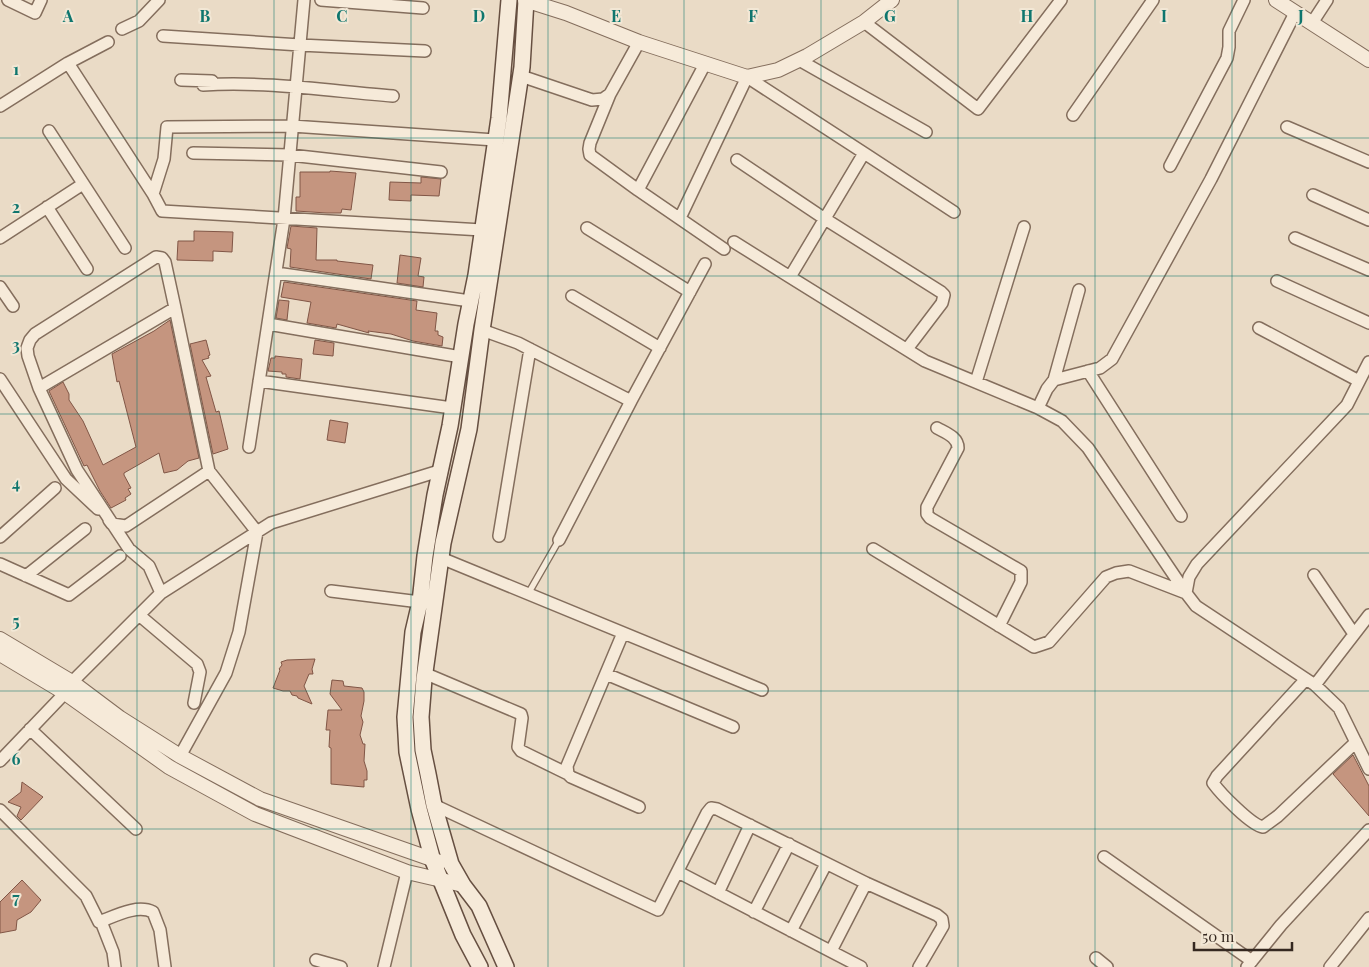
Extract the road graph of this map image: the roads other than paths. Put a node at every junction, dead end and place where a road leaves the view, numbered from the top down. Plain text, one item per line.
1 (8, 0) edge
2 (41, 0) edge
3 (159, 0) edge
4 (304, 0) edge
5 (321, 0) edge
6 (509, 0) edge
7 (526, 0) edge
8 (892, 0) edge
9 (1061, 0) edge
10 (1153, 0) edge
11 (1244, 0) edge
12 (1276, 0) edge
13 (1327, 0) edge
14 (422, 8) dead end
15 (1295, 13) junction
16 (864, 22) junction
17 (1312, 23) junction
18 (122, 29) dead end
19 (163, 36) dead end
20 (108, 42) dead end
21 (639, 42) junction
22 (300, 45) junction
23 (425, 51) dead end
24 (799, 60) junction
25 (1369, 60) edge
26 (68, 63) junction
27 (705, 64) junction
28 (520, 76) junction
29 (747, 77) junction
30 (181, 80) dead end
31 (203, 85) dead end
32 (296, 86) junction
33 (610, 94) junction
34 (393, 96) dead end
35 (0, 106) edge
36 (1072, 115) dead end
37 (292, 126) junction
38 (1287, 127) dead end
39 (50, 132) dead end
40 (926, 132) dead end
41 (495, 140) junction
42 (193, 153) dead end
43 (864, 153) junction
44 (290, 154) junction
45 (737, 160) dead end
46 (1369, 162) edge
47 (1170, 166) dead end
48 (441, 172) dead end
49 (83, 184) junction
50 (638, 190) junction
51 (153, 194) junction
52 (1313, 195) dead end
53 (47, 207) junction
54 (954, 212) dead end
55 (680, 218) junction
56 (284, 219) junction
57 (825, 219) junction
58 (1369, 220) edge
59 (1024, 226) dead end
60 (587, 228) dead end
61 (482, 230) junction
62 (0, 238) edge
63 (1295, 238) dead end
64 (734, 242) dead end
65 (125, 248) dead end
66 (724, 249) dead end
67 (705, 264) dead end
68 (87, 269) dead end
69 (1369, 270) edge
70 (276, 273) junction
71 (790, 277) junction
72 (1277, 281) dead end
73 (0, 287) edge
74 (1079, 290) dead end
75 (690, 292) junction
76 (572, 296) dead end
77 (470, 301) junction
78 (13, 306) dead end
79 (176, 308) junction
80 (1369, 323) edge
81 (268, 324) junction
82 (1259, 328) dead end
83 (482, 330) junction
84 (660, 348) junction
85 (530, 349) junction
86 (907, 350) junction
87 (461, 357) junction
88 (1369, 362) edge
89 (1088, 371) junction
90 (0, 380) edge
91 (1054, 380) junction
92 (259, 381) junction
93 (1359, 381) junction
94 (976, 382) junction
95 (39, 388) junction
96 (631, 401) junction
97 (452, 408) junction
98 (1038, 408) junction
99 (937, 428) dead end
100 (249, 447) dead end
101 (209, 470) junction
102 (440, 471) junction
103 (55, 488) dead end
104 (1181, 516) dead end
105 (112, 524) junction
106 (85, 529) dead end
107 (257, 532) junction
108 (499, 536) dead end
109 (0, 537) edge
110 (559, 540) joint
111 (873, 549) dead end
112 (120, 556) dead end
113 (440, 558) junction
114 (0, 564) edge
115 (1314, 575) dead end
116 (26, 576) junction
117 (331, 591) dead end
118 (161, 592) junction
119 (1186, 593) junction
120 (528, 594) junction
121 (420, 602) junction
122 (139, 615) junction
123 (1369, 615) edge
124 (999, 626) junction
125 (1361, 631) edge
126 (623, 633) junction
127 (0, 639) edge
128 (0, 654) edge
129 (424, 673) junction
130 (606, 674) junction
131 (1310, 682) junction
132 (68, 687) junction
133 (762, 690) dead end
134 (194, 703) dead end
135 (733, 727) dead end
136 (30, 729) junction
137 (1356, 742) junction
138 (180, 756) junction
139 (0, 761) edge
140 (1369, 769) edge
141 (568, 774) junction
142 (434, 805) junction
143 (639, 807) dead end
144 (0, 810) edge
145 (750, 825) junction
146 (136, 829) dead end
147 (1369, 830) edge
148 (788, 844) junction
149 (1104, 857) dead end
150 (433, 861) junction
151 (451, 864) junction
152 (826, 864) junction
153 (407, 872) junction
154 (678, 872) junction
155 (440, 879) junction
156 (866, 884) junction
157 (463, 885) junction
158 (718, 893) junction
159 (754, 912) junction
160 (1369, 918) edge
161 (98, 922) junction
162 (792, 931) junction
163 (831, 951) junction
164 (1096, 958) dead end
165 (316, 960) dead end
166 (1249, 964) edge
167 (115, 967) edge
168 (165, 967) edge
169 (340, 967) edge
170 (384, 967) edge
171 (480, 967) edge
172 (506, 967) edge
173 (861, 967) edge
174 (919, 967) edge
175 (1107, 967) edge
176 (1330, 967) edge

1 - 2 street
3 - 18 street
4 - 22 street
5 - 14 street
6 - 41 main road
7 - 21 street
7 - 28 main road
8 - 16 street
9 - 16 street
10 - 36 street
11 - 47 street
12 - 15 street
13 - 17 street
15 - 17 street
15 - 89 street
16 - 24 street
17 - 25 street
19 - 22 street
20 - 26 street
21 - 27 street
21 - 33 street
22 - 23 street
22 - 32 street
24 - 29 street
24 - 40 street
26 - 35 street
26 - 51 street
27 - 29 street
27 - 50 street
28 - 33 street
28 - 83 main road
29 - 43 street
29 - 55 street
30 - 32 street
31 - 32 street
32 - 34 street
32 - 37 street
33 - 50 street
37 - 41 street
37 - 44 street
37 - 51 street
38 - 46 street
39 - 49 street
41 - 61 main road
42 - 44 street
43 - 54 street
43 - 57 street
44 - 48 street
44 - 56 street
45 - 57 street
49 - 53 street
49 - 65 street
50 - 55 street
51 - 56 street
52 - 58 street
53 - 62 street
53 - 68 street
55 - 66 street
56 - 61 street
56 - 70 street
57 - 71 street
57 - 86 street
59 - 94 street
60 - 75 street
61 - 77 main road
63 - 69 street
64 - 71 street
67 - 75 street
70 - 77 street
70 - 81 street
71 - 86 street
72 - 80 street
73 - 78 street
74 - 91 street
75 - 84 street
76 - 84 street
77 - 87 main road
79 - 95 street
79 - 95 street
79 - 101 street
81 - 87 street
81 - 92 street
82 - 93 street
83 - 85 street
83 - 113 main road
84 - 96 street
85 - 96 street
85 - 108 street
86 - 94 street
87 - 97 main road
88 - 93 street
89 - 91 street
89 - 104 street
90 - 105 street
91 - 98 street
92 - 97 street
92 - 100 street
93 - 119 street
94 - 98 street
95 - 105 street
96 - 110 street
97 - 102 main road
98 - 119 street
99 - 124 street
101 - 105 street
101 - 107 street
102 - 107 street
102 - 121 main road
103 - 109 street
105 - 118 street
106 - 116 street
107 - 118 street
107 - 138 street
110 - 120 lane
111 - 124 street
112 - 116 street
113 - 120 street
113 - 129 main road
114 - 116 street
115 - 125 street
117 - 121 street
118 - 122 street
119 - 124 street
119 - 131 street
120 - 126 street
121 - 150 main road
122 - 132 street
122 - 134 street
123 - 125 street
125 - 131 street
126 - 130 street
126 - 133 street
127 - 132 street
128 - 132 street
129 - 141 street
129 - 142 main road
130 - 135 street
130 - 141 street
131 - 137 street
131 - 137 street
132 - 136 street
132 - 138 street
132 - 153 street
136 - 139 street
136 - 146 street
137 - 140 street
138 - 150 street
141 - 143 street
142 - 151 main road
142 - 154 street
144 - 161 street
145 - 148 street
145 - 154 street
145 - 158 street
147 - 166 street
148 - 152 street
148 - 159 street
149 - 166 street
150 - 151 street
150 - 155 main road
151 - 157 main road
152 - 156 street
152 - 162 street
153 - 155 street
153 - 170 street
154 - 158 street
155 - 157 street
155 - 171 main road
156 - 163 street
156 - 174 street
157 - 172 main road
158 - 159 street
159 - 162 street
160 - 176 street
161 - 167 street
161 - 168 street
162 - 163 street
163 - 173 street
164 - 175 street
165 - 169 street

